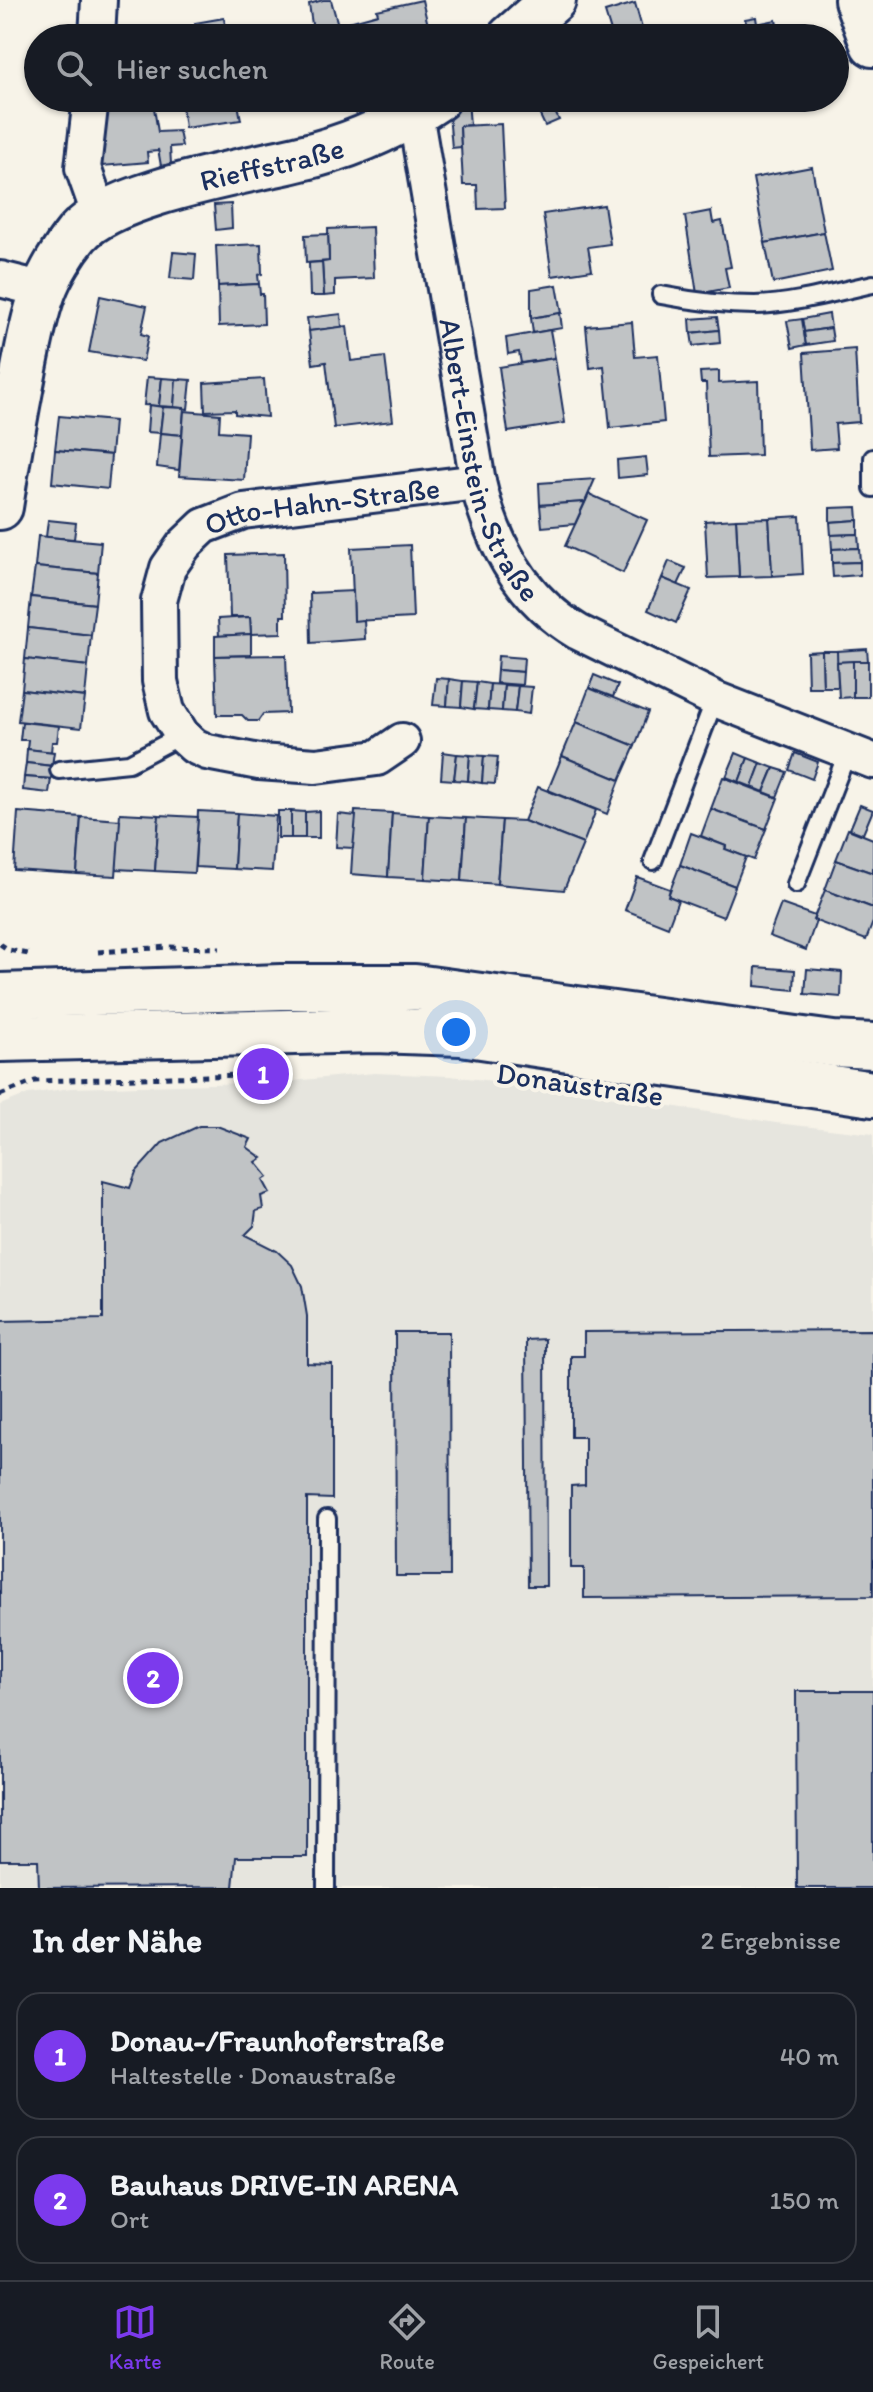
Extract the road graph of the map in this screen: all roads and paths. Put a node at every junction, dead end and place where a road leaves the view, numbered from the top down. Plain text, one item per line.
1 (99, 0) edge
2 (553, 0) edge
3 (857, 0) edge
4 (98, 24) edge
5 (526, 24) edge
6 (873, 44) edge
7 (89, 112) edge
8 (416, 112) edge
9 (428, 112) edge
10 (100, 216) junction
11 (0, 279) edge
12 (873, 284) edge
13 (44, 290) junction
14 (661, 295) dead end
15 (873, 458) edge
16 (478, 482) junction
17 (873, 488) edge
18 (0, 507) edge
19 (715, 699) junction
20 (182, 735) junction
21 (402, 741) dead end
22 (860, 756) edge
23 (59, 770) dead end
24 (653, 861) dead end
25 (796, 884) dead end
26 (0, 996) edge
27 (0, 1039) edge
28 (873, 1046) edge
29 (278, 1074) dead end
30 (873, 1094) edge
31 (0, 1095) edge
32 (327, 1519) dead end
33 (326, 1888) edge

1 - 4 street
2 - 5 street
3 - 6 street
7 - 10 street
8 - 10 street, Rieffstraße
9 - 16 street, Albert-Einstein-Straße
10 - 13 street
11 - 13 street
12 - 14 lane
13 - 18 street
15 - 17 lane
16 - 19 street, Albert-Einstein-Straße
16 - 20 street, Otto-Hahn-Straße
19 - 22 street, Albert-Einstein-Straße
19 - 24 lane
20 - 21 street
20 - 23 lane
22 - 25 lane, Albert-Einstein-Straße
26 - 28 street
27 - 30 street, Donaustraße
29 - 31 path
32 - 33 lane

